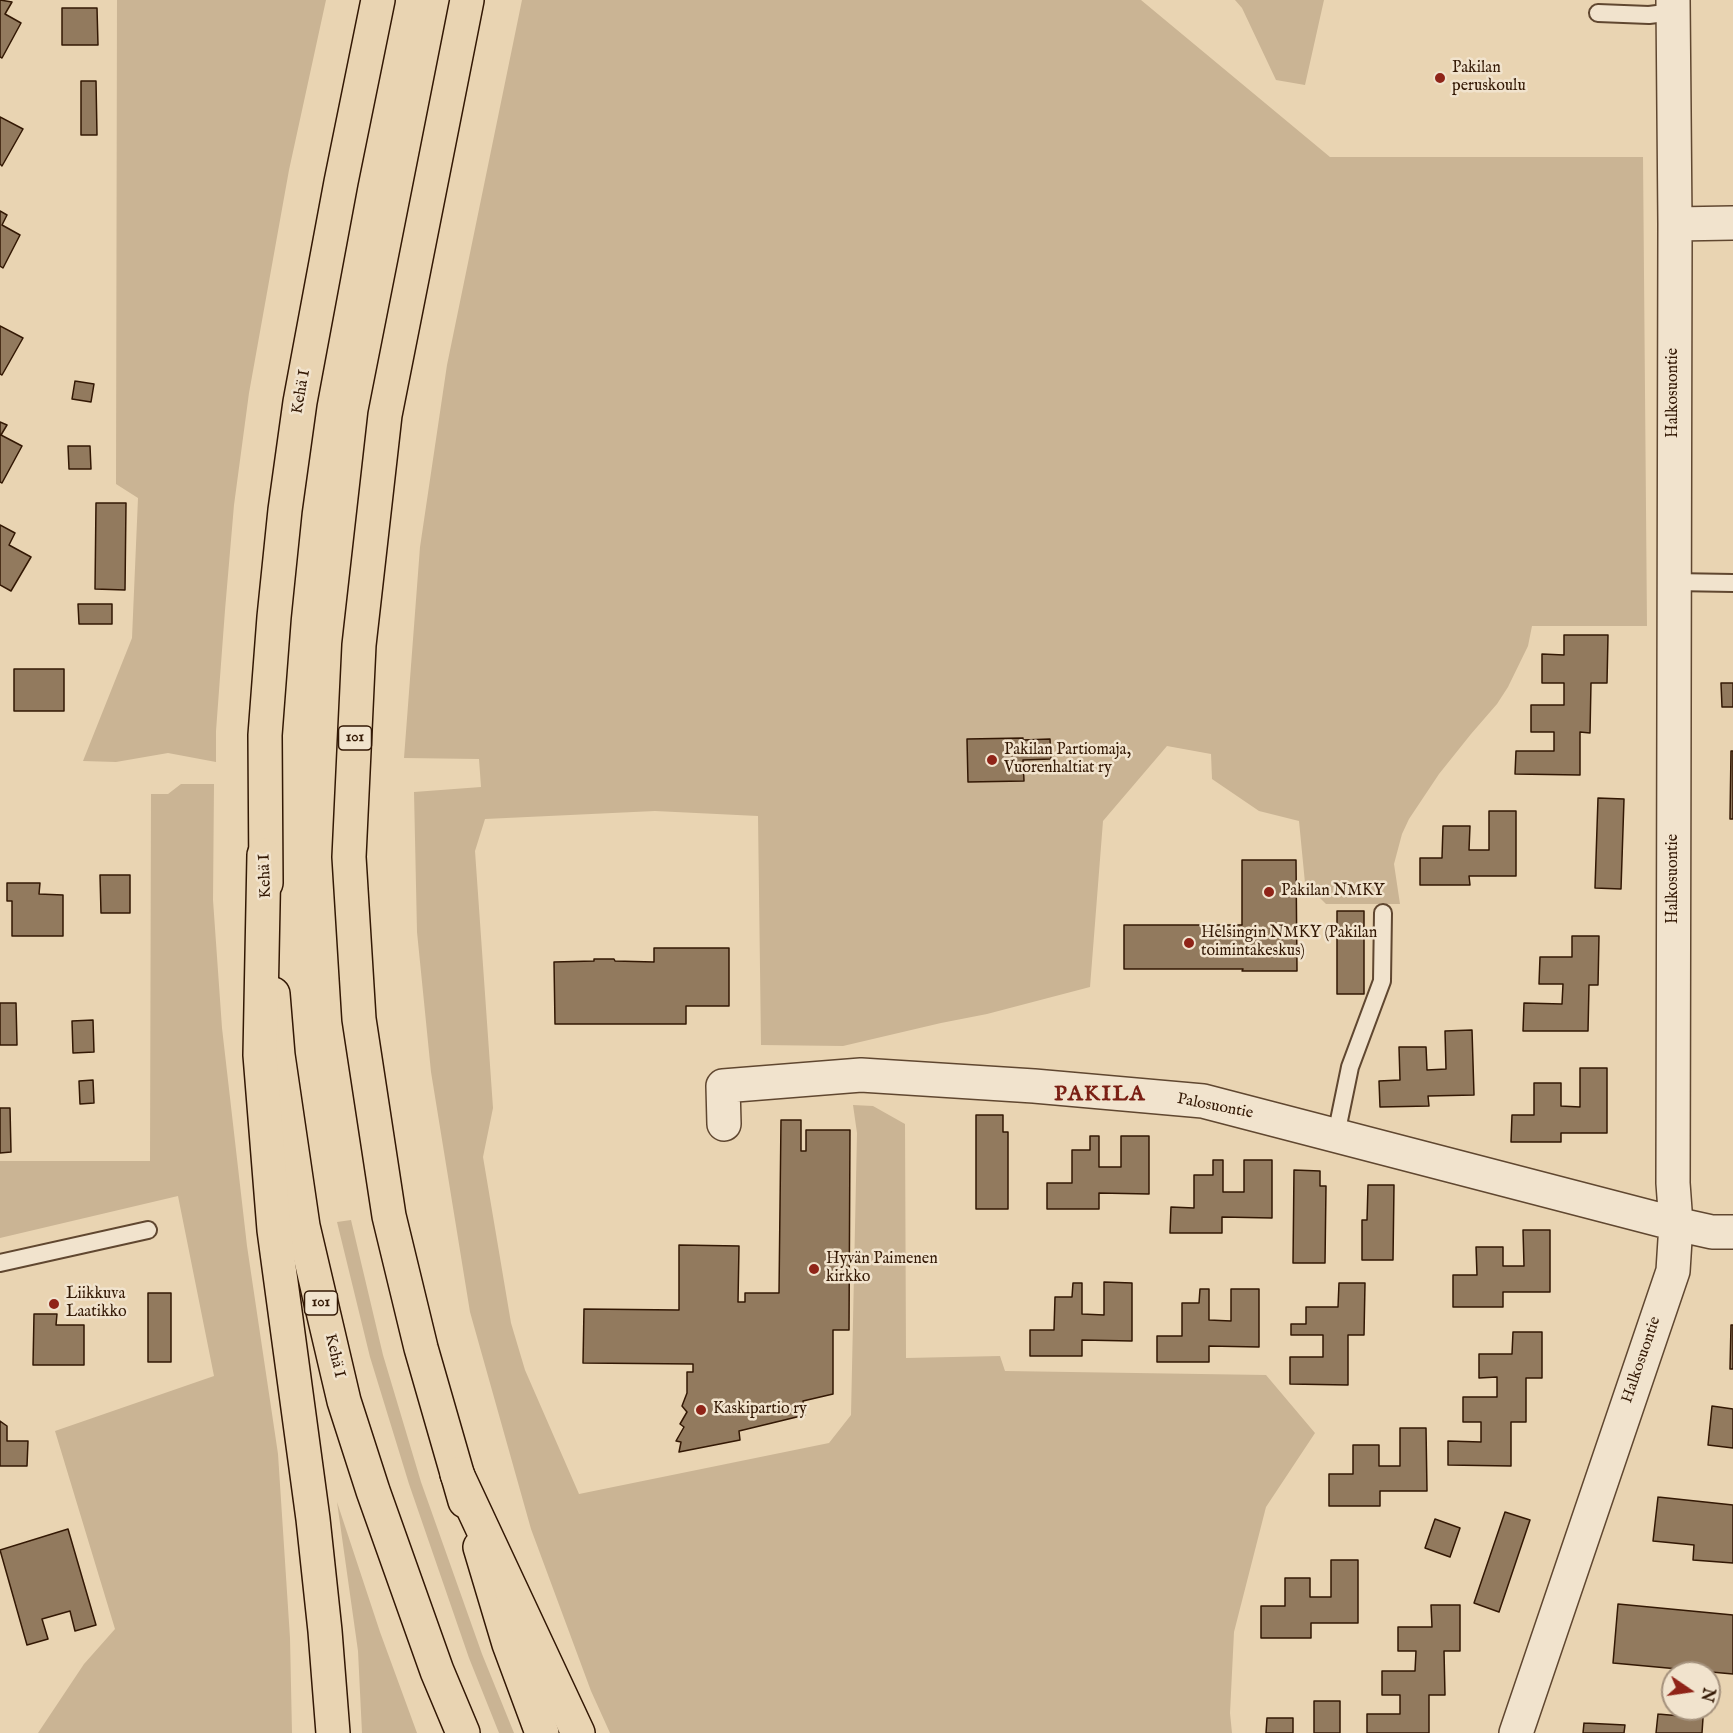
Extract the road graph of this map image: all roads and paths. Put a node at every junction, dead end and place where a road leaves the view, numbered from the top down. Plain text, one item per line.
1 (378, 0) edge
2 (467, 0) edge
3 (1673, 6) edge
4 (1598, 13) dead end
5 (1733, 223) edge
6 (1675, 224) junction
7 (1673, 582) junction
8 (1733, 582) edge
9 (264, 855) junction
10 (1383, 913) dead end
11 (724, 1124) dead end
12 (1336, 1135) junction
13 (1676, 1224) junction
14 (148, 1230) dead end
15 (1733, 1232) edge
16 (0, 1263) edge
17 (457, 1474) junction
18 (325, 1631) junction
19 (321, 1733) edge
20 (333, 1733) edge
21 (463, 1733) edge
22 (542, 1733) edge
23 (578, 1733) edge
24 (1516, 1733) edge

1 - 9 highway, Kehä I / 101
2 - 17 highway, 101
3 - 4 lane
3 - 6 street, Halkosuontie
5 - 6 street
6 - 7 street, Halkosuontie
7 - 8 lane
7 - 13 street, Halkosuontie
9 - 18 highway
9 - 21 highway, Kehä I / 101
10 - 12 lane
11 - 12 street, Palosuontie
12 - 13 street, Palosuontie
13 - 15 street, Palosuontie
13 - 24 street, Halkosuontie
14 - 16 lane
17 - 22 highway, 101
17 - 23 highway
18 - 19 highway
18 - 20 highway

